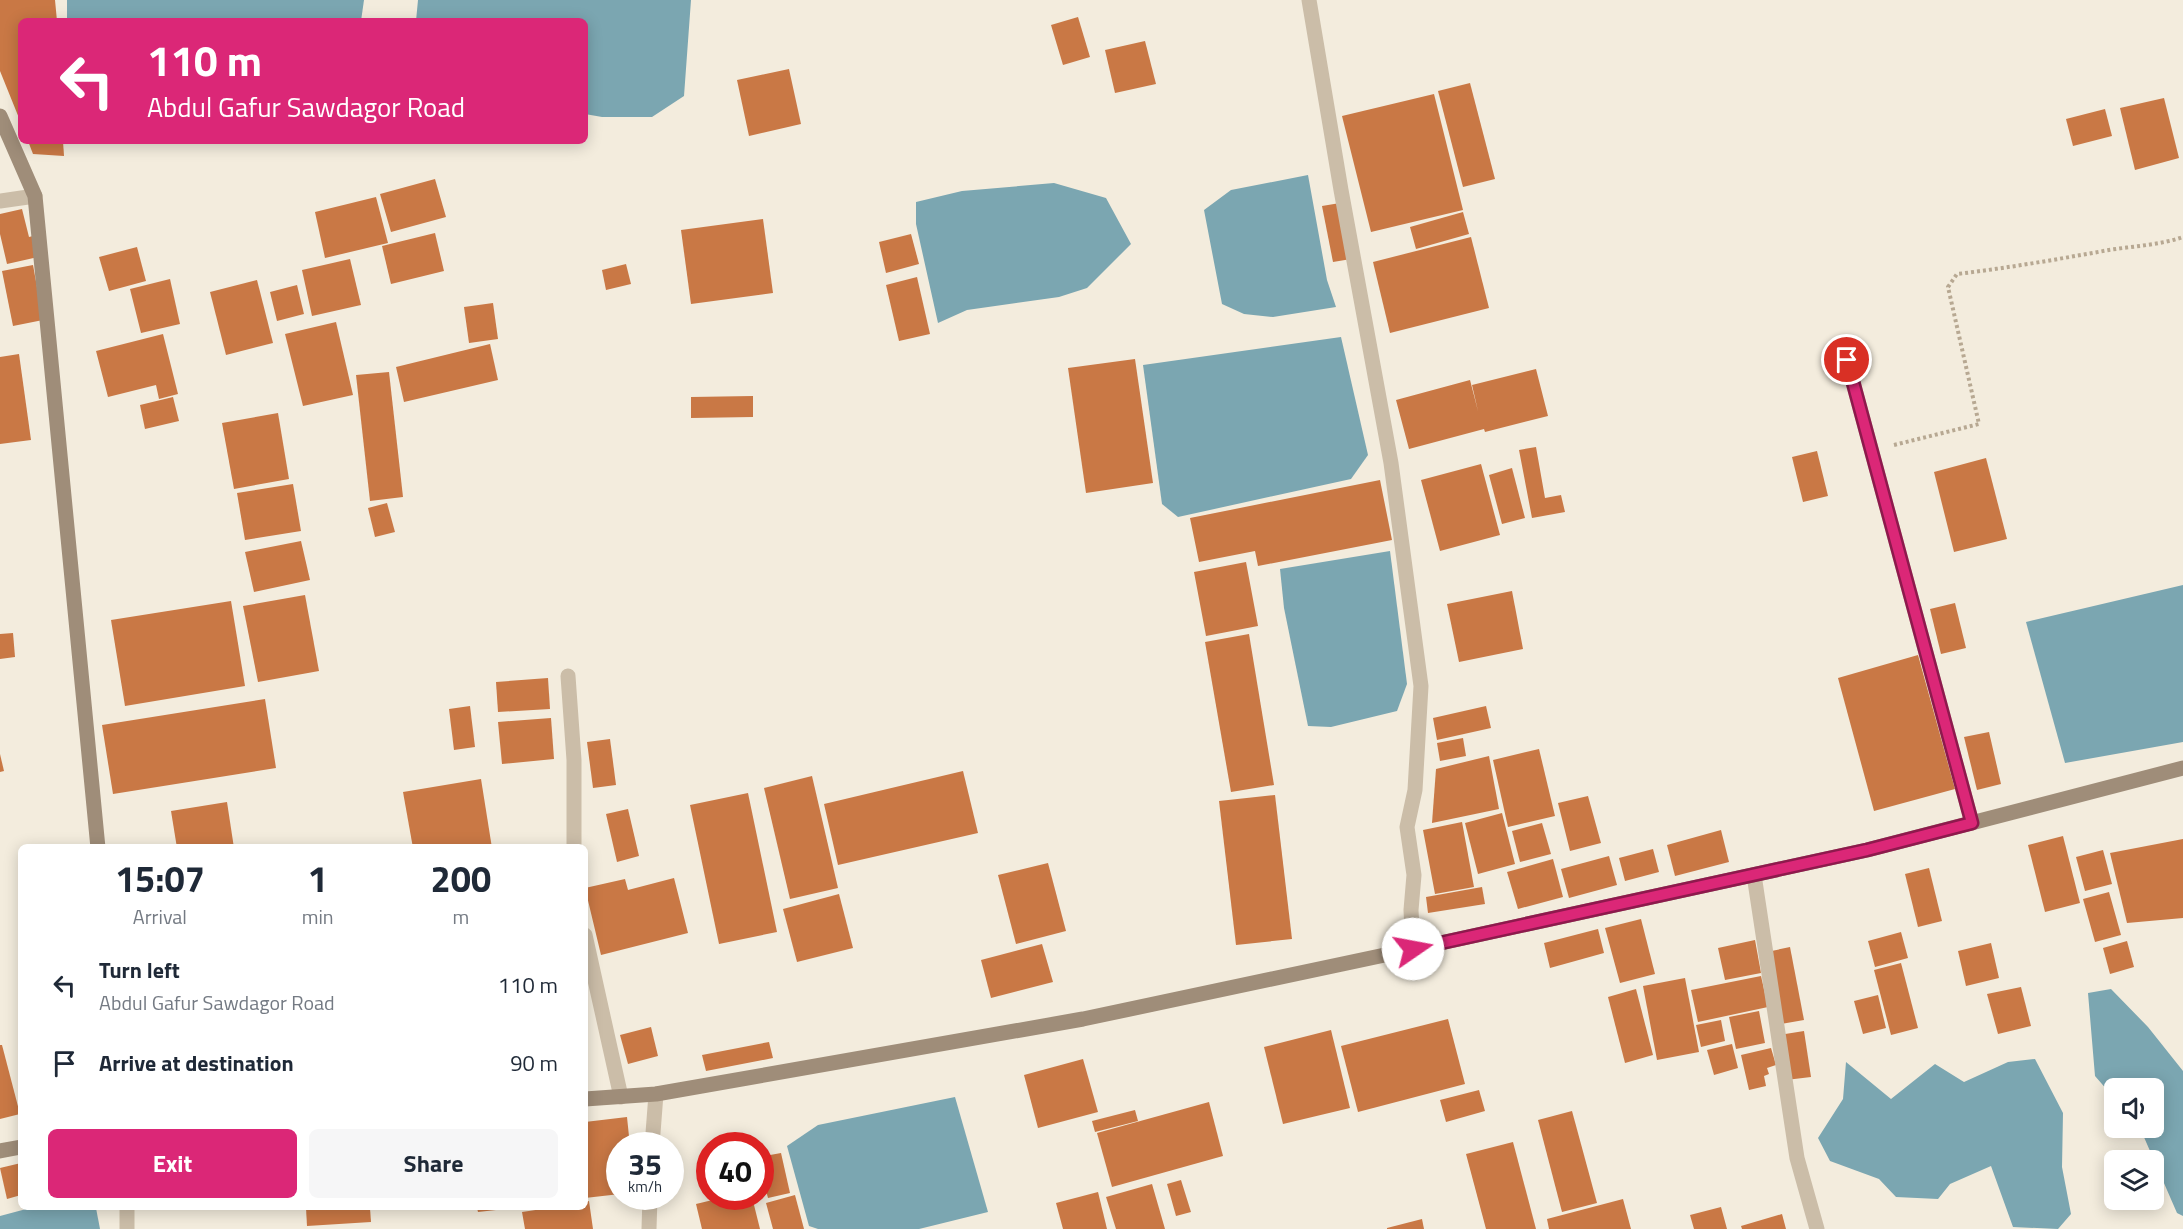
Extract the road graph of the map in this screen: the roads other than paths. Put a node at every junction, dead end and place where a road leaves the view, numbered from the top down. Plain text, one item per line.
1 (1309, 0) edge
2 (0, 116) edge
3 (34, 196) junction
4 (0, 201) edge
5 (1847, 360) dead end
6 (568, 676) dead end
7 (2183, 768) edge
8 (1972, 823) junction
9 (98, 844) edge
10 (574, 844) edge
11 (1754, 875) junction
12 (588, 948) edge
13 (1413, 949) junction
14 (656, 1095) junction
15 (621, 1097) junction
16 (588, 1099) edge
17 (653, 1132) edge
18 (18, 1148) edge
19 (0, 1151) edge
20 (126, 1210) edge
21 (649, 1210) edge
22 (127, 1229) edge
23 (648, 1229) edge
24 (1817, 1229) edge

1 - 13 street
2 - 3 street
3 - 4 street
3 - 9 street
5 - 8 street
6 - 10 street
7 - 8 street
8 - 11 street
11 - 13 street
11 - 24 street
12 - 15 street
13 - 14 street
14 - 15 street
14 - 17 street
15 - 16 street
18 - 19 street
20 - 22 street
21 - 23 street

